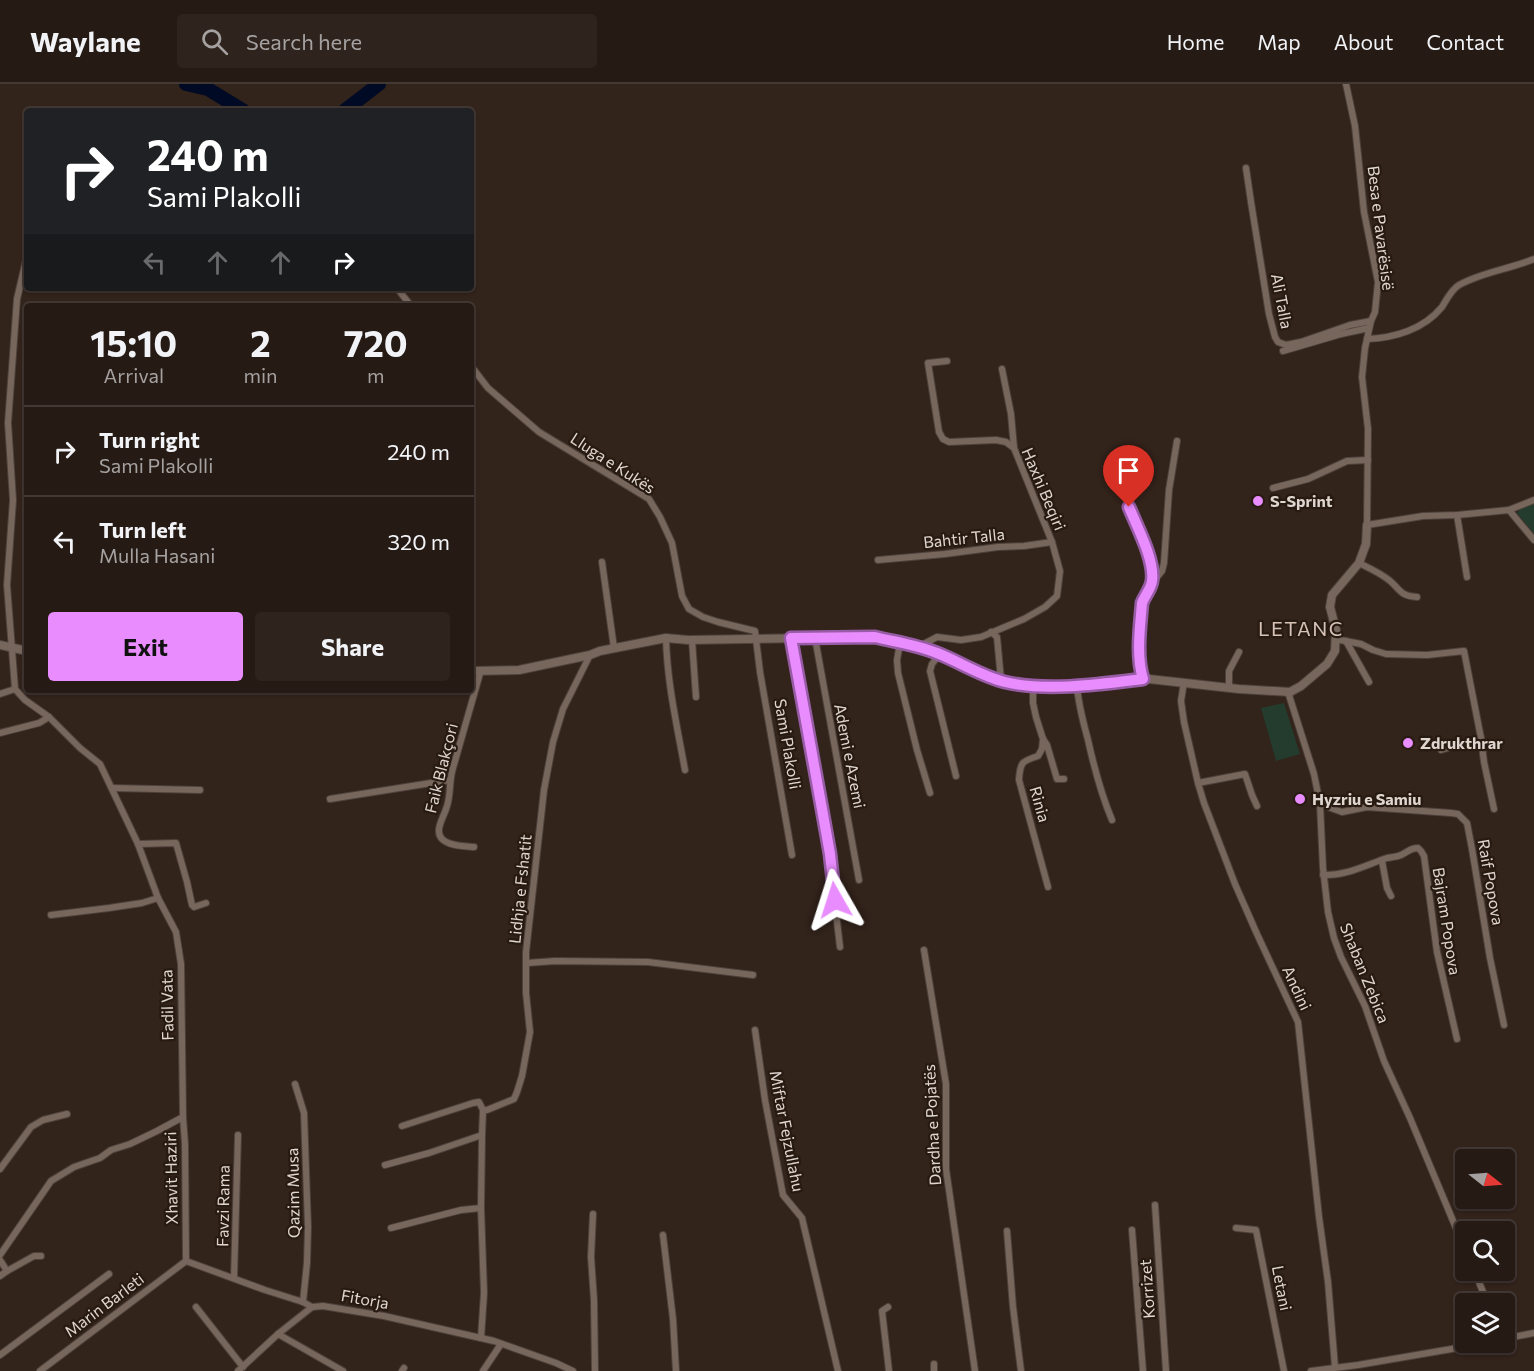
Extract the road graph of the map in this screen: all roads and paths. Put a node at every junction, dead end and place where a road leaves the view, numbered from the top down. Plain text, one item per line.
1 (1347, 84) edge
2 (1246, 168) dead end
3 (1534, 259) edge
4 (24, 269) edge
5 (399, 291) edge
6 (409, 303) edge
7 (1370, 325) junction
8 (1367, 339) junction
9 (1283, 351) dead end
10 (946, 361) dead end
11 (1002, 369) dead end
12 (474, 370) edge
13 (1177, 441) dead end
14 (1014, 448) junction
15 (1368, 460) junction
16 (1127, 479) dead end
17 (1273, 488) dead end
18 (1534, 500) edge
19 (1509, 510) junction
20 (1457, 515) junction
21 (1367, 525) junction
22 (1534, 540) edge
23 (1052, 542) junction
24 (878, 560) dead end
25 (602, 562) dead end
26 (1359, 564) junction
27 (1467, 577) dead end
28 (1152, 583) junction
29 (1417, 597) dead end
30 (991, 632) junction
31 (666, 638) junction
32 (791, 638) junction
33 (815, 638) junction
34 (756, 639) junction
35 (1335, 639) junction
36 (692, 640) junction
37 (1346, 641) junction
38 (900, 643) junction
39 (0, 645) edge
40 (12, 647) junction
41 (918, 647) junction
42 (614, 648) junction
43 (24, 650) edge
44 (1239, 652) dead end
45 (940, 654) junction
46 (590, 656) junction
47 (474, 670) edge
48 (481, 670) junction
49 (1143, 679) junction
50 (1000, 680) junction
51 (1184, 682) junction
52 (1369, 682) dead end
53 (1077, 685) junction
54 (1033, 687) junction
55 (1229, 688) junction
56 (15, 689) junction
57 (1288, 692) junction
58 (0, 694) edge
59 (696, 697) dead end
60 (49, 717) junction
61 (0, 733) edge
62 (1481, 738) junction
63 (1043, 740) junction
64 (1441, 750) dead end
65 (685, 770) dead end
66 (956, 777) dead end
67 (1064, 779) dead end
68 (450, 780) junction
69 (1198, 783) junction
70 (112, 788) junction
71 (200, 790) dead end
72 (930, 793) dead end
73 (330, 799) dead end
74 (1320, 804) junction
75 (1257, 806) dead end
76 (1494, 809) dead end
77 (1112, 820) dead end
78 (138, 844) junction
79 (474, 847) dead end
80 (792, 855) dead end
81 (1382, 861) junction
82 (1323, 875) junction
83 (859, 880) dead end
84 (1048, 887) dead end
85 (1391, 896) dead end
86 (158, 898) junction
87 (206, 903) dead end
88 (51, 915) dead end
89 (840, 947) dead end
90 (924, 950) dead end
91 (527, 963) junction
92 (753, 975) dead end
93 (1504, 1025) dead end
94 (755, 1030) dead end
95 (1457, 1039) dead end
96 (295, 1084) dead end
97 (483, 1110) junction
98 (67, 1114) dead end
99 (183, 1117) junction
100 (402, 1126) dead end
101 (238, 1135) dead end
102 (482, 1135) junction
103 (385, 1165) dead end
104 (0, 1169) edge
105 (1155, 1205) dead end
106 (481, 1208) junction
107 (593, 1214) dead end
108 (1455, 1226) edge
109 (391, 1228) dead end
110 (1236, 1228) dead end
111 (1132, 1230) dead end
112 (1007, 1231) dead end
113 (663, 1235) dead end
114 (0, 1255) edge
115 (41, 1256) dead end
116 (0, 1260) edge
117 (186, 1261) junction
118 (7, 1271) junction
119 (110, 1274) dead end
120 (0, 1276) edge
121 (234, 1278) junction
122 (303, 1302) junction
123 (196, 1307) dead end
124 (312, 1307) junction
125 (888, 1307) dead end
126 (1534, 1333) edge
127 (278, 1334) junction
128 (1515, 1337) edge
129 (481, 1338) junction
130 (501, 1344) junction
131 (1455, 1348) edge
132 (0, 1355) edge
133 (240, 1369) edge
134 (1333, 1369) edge
135 (40, 1371) edge
136 (343, 1371) edge
137 (483, 1371) edge
138 (573, 1371) edge
139 (595, 1371) edge
140 (676, 1371) edge
141 (838, 1371) edge
142 (889, 1371) edge
143 (975, 1371) edge
144 (1022, 1371) edge
145 (1143, 1371) edge
146 (1166, 1371) edge
147 (1284, 1371) edge
148 (1311, 1371) edge

1 - 7 street, Besa e Pavarësisë
2 - 7 street, Ali Talla
3 - 8 street
4 - 40 street
5 - 6 street
7 - 8 street, Besa e Pavarësisë
7 - 9 street
8 - 15 street, Besa e Pavarësisë
10 - 14 street, Haxhi Beqiri
11 - 14 street
12 - 34 street, Lluga e Kukës
13 - 28 street
14 - 23 street, Haxhi Beqiri
15 - 17 street
15 - 21 street, Besa e Pavarësisë
16 - 28 street
18 - 19 street
19 - 20 street
19 - 22 street
20 - 21 street
20 - 27 street
21 - 26 street
23 - 24 street, Bahtir Talla
23 - 30 street, Haxhi Beqiri
25 - 42 street
26 - 29 street
26 - 35 street
28 - 49 street
30 - 41 street, Haxhi Beqiri
30 - 50 street
31 - 36 street
31 - 42 street
31 - 65 street
32 - 33 street
32 - 34 street
32 - 89 street
33 - 38 street
33 - 83 street, Ademi e Azemi
34 - 36 street
34 - 80 street, Sami Plakolli
35 - 37 street
35 - 57 street
36 - 59 street
37 - 52 street
37 - 62 street
38 - 41 street
38 - 72 street
39 - 40 street
40 - 43 street
40 - 56 street
41 - 45 street
42 - 46 street
44 - 55 street
45 - 50 street
45 - 66 street
46 - 48 street
46 - 91 street, Lidhja e Fshatit
47 - 48 street
48 - 68 street, Faik Blakçori
49 - 51 street
49 - 53 street
50 - 54 street
51 - 55 street
51 - 69 street, Andini
53 - 54 street
53 - 77 street
54 - 63 street, Rinia
55 - 57 street
56 - 58 street
56 - 60 street, Fadil Vata
57 - 74 street, Shaban Zebica
60 - 61 street
60 - 70 street, Fadil Vata
62 - 64 street
62 - 76 street
63 - 67 street, Rinia
63 - 84 street, Rinia
68 - 73 street
68 - 79 street, Faik Blakçori
69 - 75 street
69 - 134 street, Andini
70 - 71 street
70 - 78 street, Fadil Vata
74 - 82 street, Shaban Zebica
74 - 93 street, Raif Popova
78 - 86 street, Fadil Vata
78 - 87 street
81 - 82 street, Bajram Popova
81 - 85 street
81 - 95 street, Bajram Popova
82 - 108 street, Shaban Zebica
86 - 88 street
86 - 99 street, Fadil Vata
90 - 143 street, Dardha e Pojatës
91 - 92 street
91 - 97 street, Lidhja e Fshatit
94 - 141 street, Miftar Fejzullahu
96 - 122 street, Qazim Musa
97 - 100 street, Lidhja e Fshatit
97 - 102 street
98 - 104 street
99 - 114 street, Xhavit Haziri
99 - 117 street, Xhavit Haziri
101 - 121 street, Favzi Rama
102 - 103 street
102 - 106 street
105 - 146 street, Korrizet
106 - 109 street
106 - 129 street
107 - 139 street
110 - 147 street, Letani
111 - 145 street, Korrizet
112 - 144 street
113 - 140 street
115 - 118 street
116 - 118 street
117 - 121 street
117 - 135 street, Marin Barleti
118 - 120 street
119 - 132 street
121 - 122 street
122 - 124 street
123 - 133 street
124 - 127 street
124 - 129 street, Fitorja
125 - 142 street
126 - 128 street
127 - 133 street
127 - 136 street
129 - 130 street, Fitorja
130 - 137 street
130 - 138 street, Fitorja
131 - 134 street
134 - 148 street

